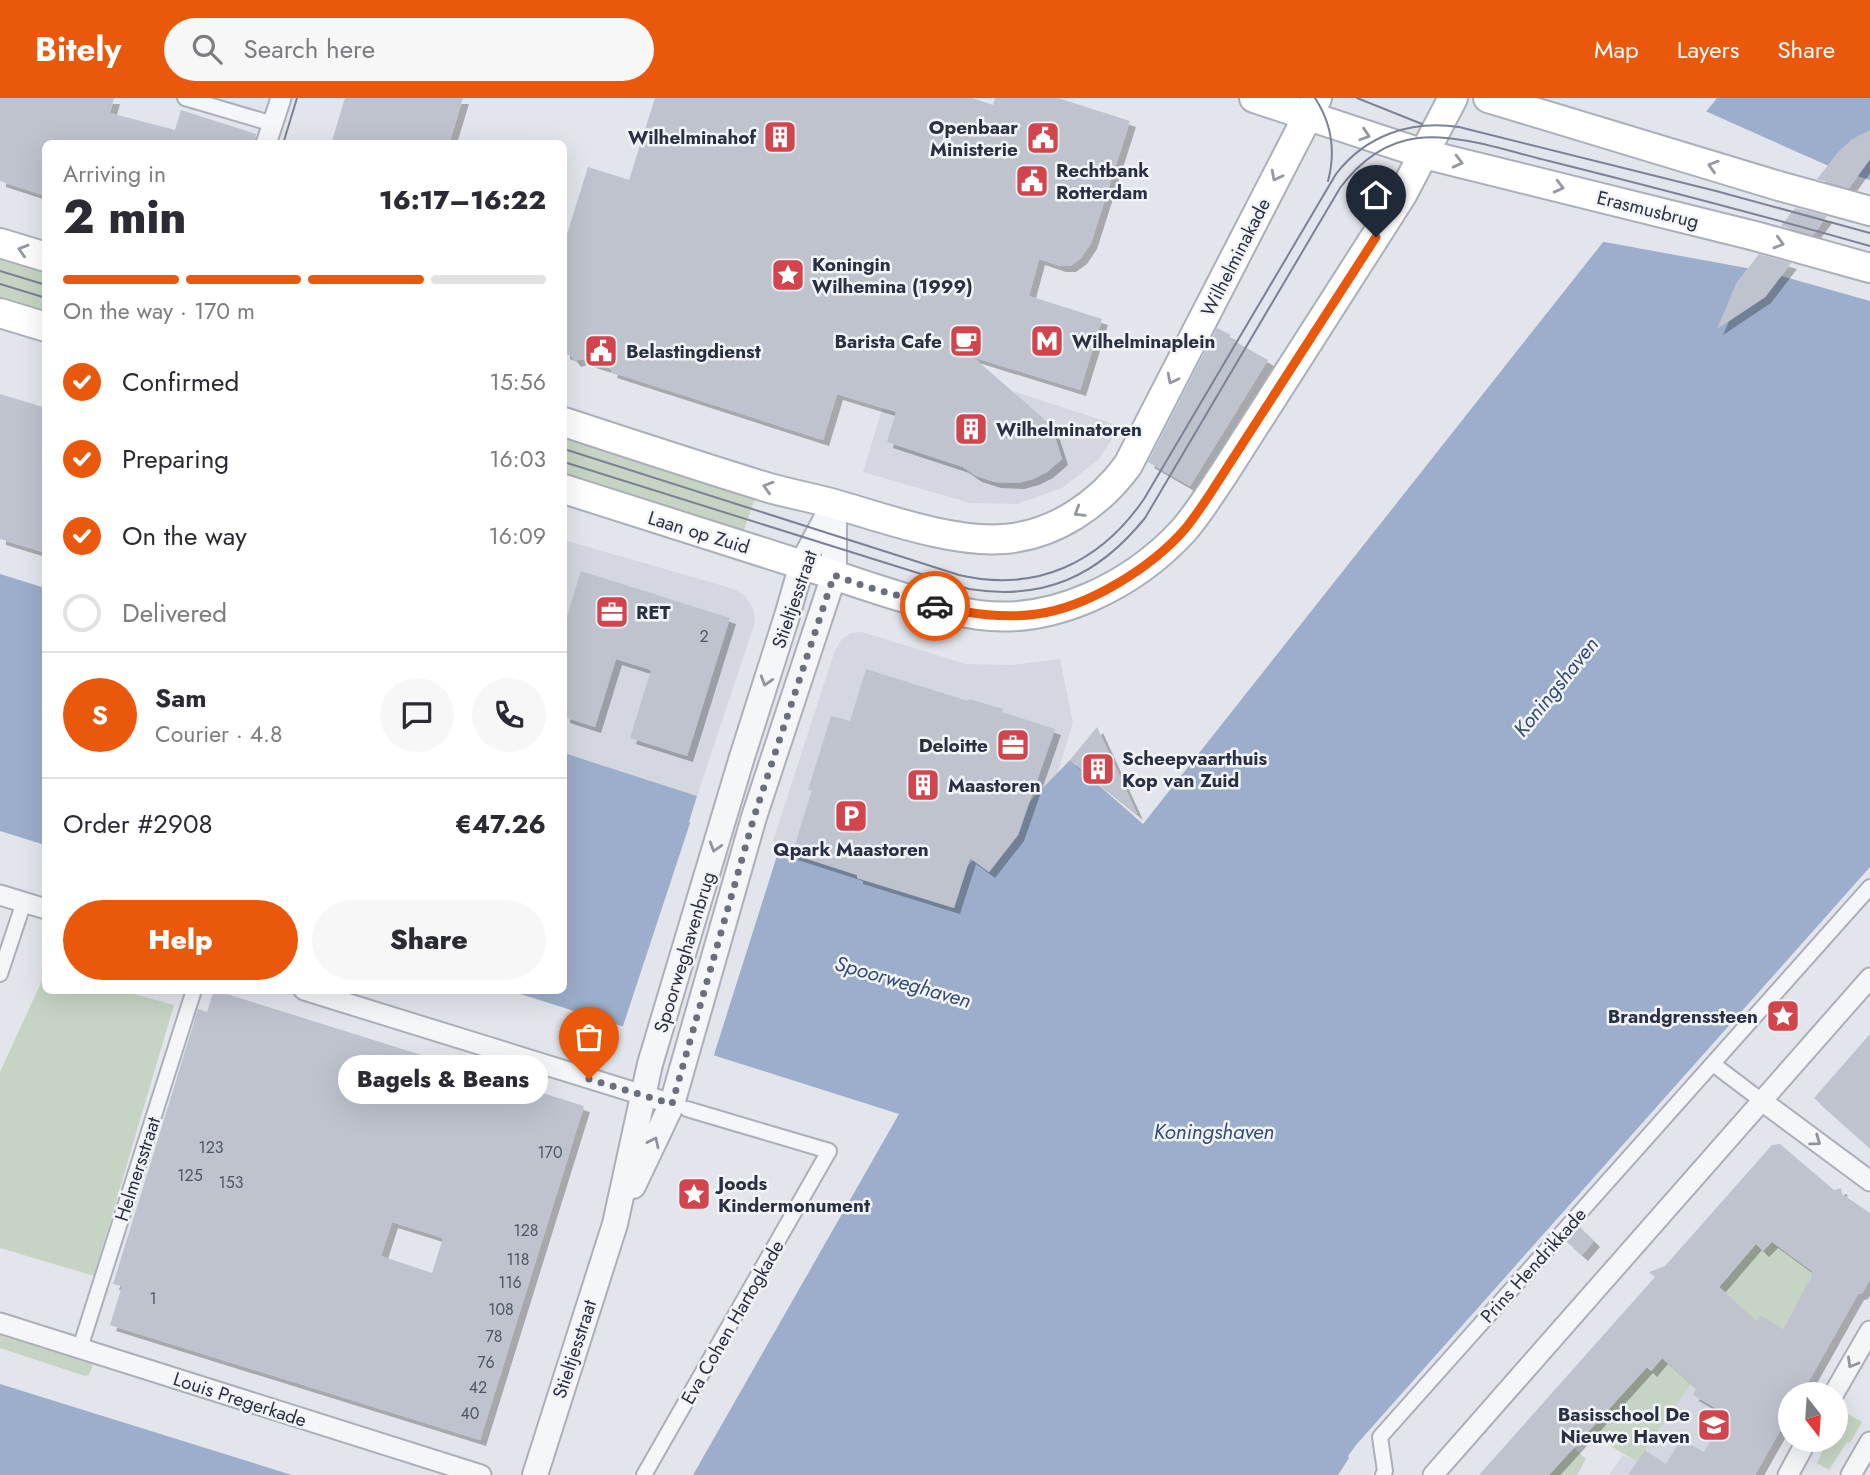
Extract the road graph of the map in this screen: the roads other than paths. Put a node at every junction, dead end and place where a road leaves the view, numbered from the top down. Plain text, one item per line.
1 (185, 98) edge
2 (281, 98) edge
3 (1254, 98) edge
4 (1453, 98) edge
5 (1488, 98) edge
6 (1312, 107) edge
7 (273, 124) junction
8 (267, 140) edge
9 (1424, 154) junction
10 (1870, 211) edge
11 (0, 243) edge
12 (42, 256) edge
13 (1870, 268) edge
14 (0, 313) edge
15 (42, 326) edge
16 (567, 423) edge
17 (567, 490) edge
18 (834, 504) junction
19 (802, 564) junction
20 (834, 575) junction
21 (727, 807) joint
22 (754, 817) joint
23 (1870, 887) edge
24 (0, 895) edge
25 (24, 902) junction
26 (42, 908) edge
27 (0, 974) edge
28 (1870, 978) edge
29 (193, 994) edge
30 (317, 994) edge
31 (1713, 1063) junction
32 (642, 1096) junction
33 (1762, 1101) junction
34 (679, 1106) junction
35 (1870, 1181) edge
36 (615, 1224) junction
37 (0, 1323) edge
38 (1870, 1331) edge
39 (80, 1348) junction
40 (1841, 1382) edge
41 (1870, 1442) edge
42 (1800, 1452) edge
43 (481, 1475) edge
44 (535, 1475) edge
45 (644, 1475) edge
46 (1383, 1475) edge
47 (1433, 1475) edge
48 (1788, 1475) edge
49 (1851, 1475) edge

1 - 7 street
2 - 7 street
3 - 6 main road, Erasmusbrug
4 - 9 main road
10 -> 5 main road
6 -> 9 main road, Erasmusbrug
6 -> 18 main road, Wilhelminakade
7 - 8 street
9 -> 13 main road, Erasmusbrug
9 - 20 main road
12 -> 11 main road
14 - 15 main road
18 -> 16 main road
17 - 19 main road, Laan op Zuid
18 - 19 street, Stieltjesstraat
18 - 20 street, Stieltjesstraat
19 - 20 main road, Laan op Zuid
19 -> 21 street, Stieltjesstraat
20 - 22 street, Stieltjesstraat
21 -> 32 street, Spoorweghavenbrug
22 - 34 street, Spoorweghavenbrug
23 - 31 street, Prins Hendrikkade
24 - 25 street
25 - 26 street
25 - 27 street
28 - 33 street
29 - 39 street, Helmersstraat
30 - 32 street
31 - 33 street
31 - 46 street, Prins Hendrikkade
32 - 34 street
32 - 36 street, Stieltjesstraat
33 -> 35 street
33 - 47 street
36 -> 34 street, Stieltjesstraat
34 - 45 street, Eva Cohen Hartogkade
36 - 44 street, Stieltjesstraat
37 - 39 street, Louis Pregerkade
38 -> 40 street
39 - 43 street, Louis Pregerkade
41 - 49 street
42 - 48 street

